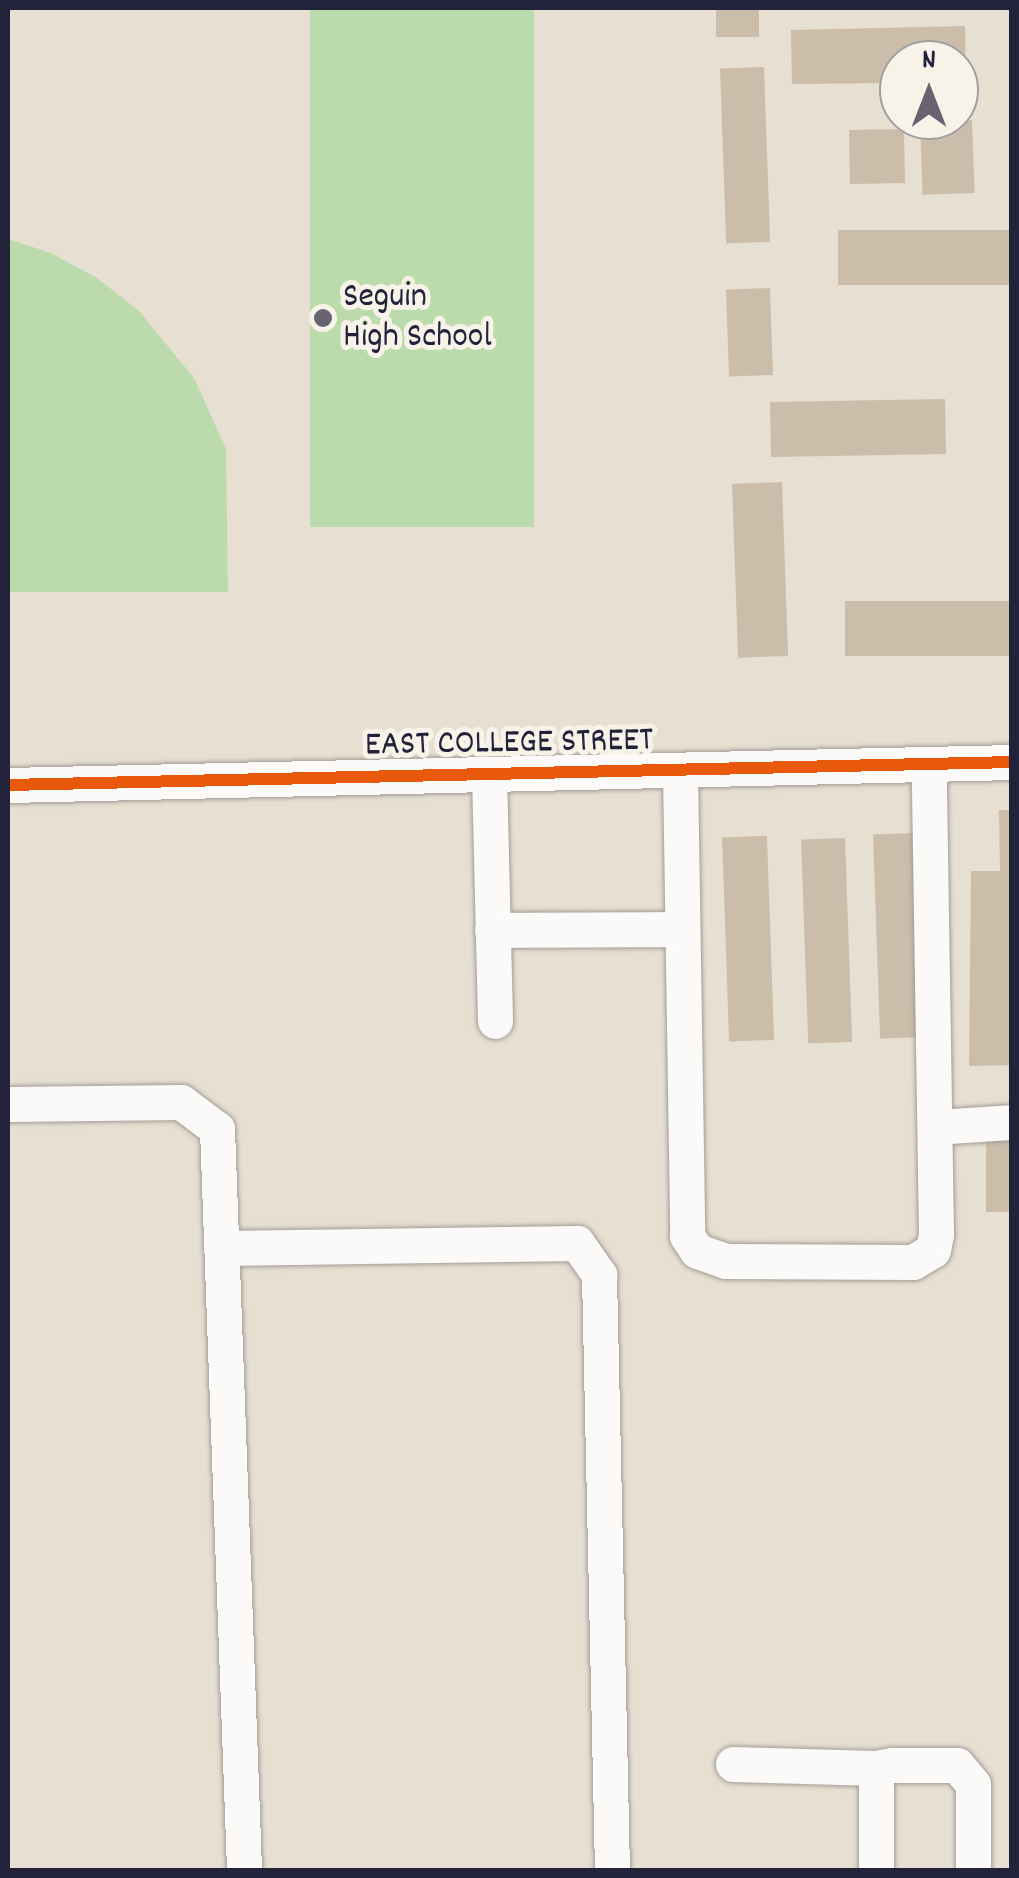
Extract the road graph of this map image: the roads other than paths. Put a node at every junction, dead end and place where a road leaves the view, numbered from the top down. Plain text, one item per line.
1 (1012, 762) edge
2 (929, 764) junction
3 (680, 770) junction
4 (489, 774) junction
5 (8, 785) edge
6 (682, 928) junction
7 (492, 930) junction
8 (495, 1020) dead end
9 (8, 1104) edge
10 (1012, 1122) edge
11 (934, 1126) junction
12 (222, 1248) junction
13 (732, 1764) dead end
14 (876, 1768) junction
15 (244, 1870) edge
16 (612, 1870) edge
17 (876, 1870) edge
18 (973, 1870) edge

1 - 2 street, EAST COLLEGE STREET
2 - 3 street, EAST COLLEGE STREET
2 - 11 street
3 - 4 street, EAST COLLEGE STREET
3 - 6 street
4 - 5 street, EAST COLLEGE STREET
4 - 7 street
6 - 7 street
6 - 11 street
7 - 8 street
9 - 12 street
10 - 11 street
12 - 15 street
12 - 16 street
13 - 14 street
14 - 17 street
14 - 18 street

